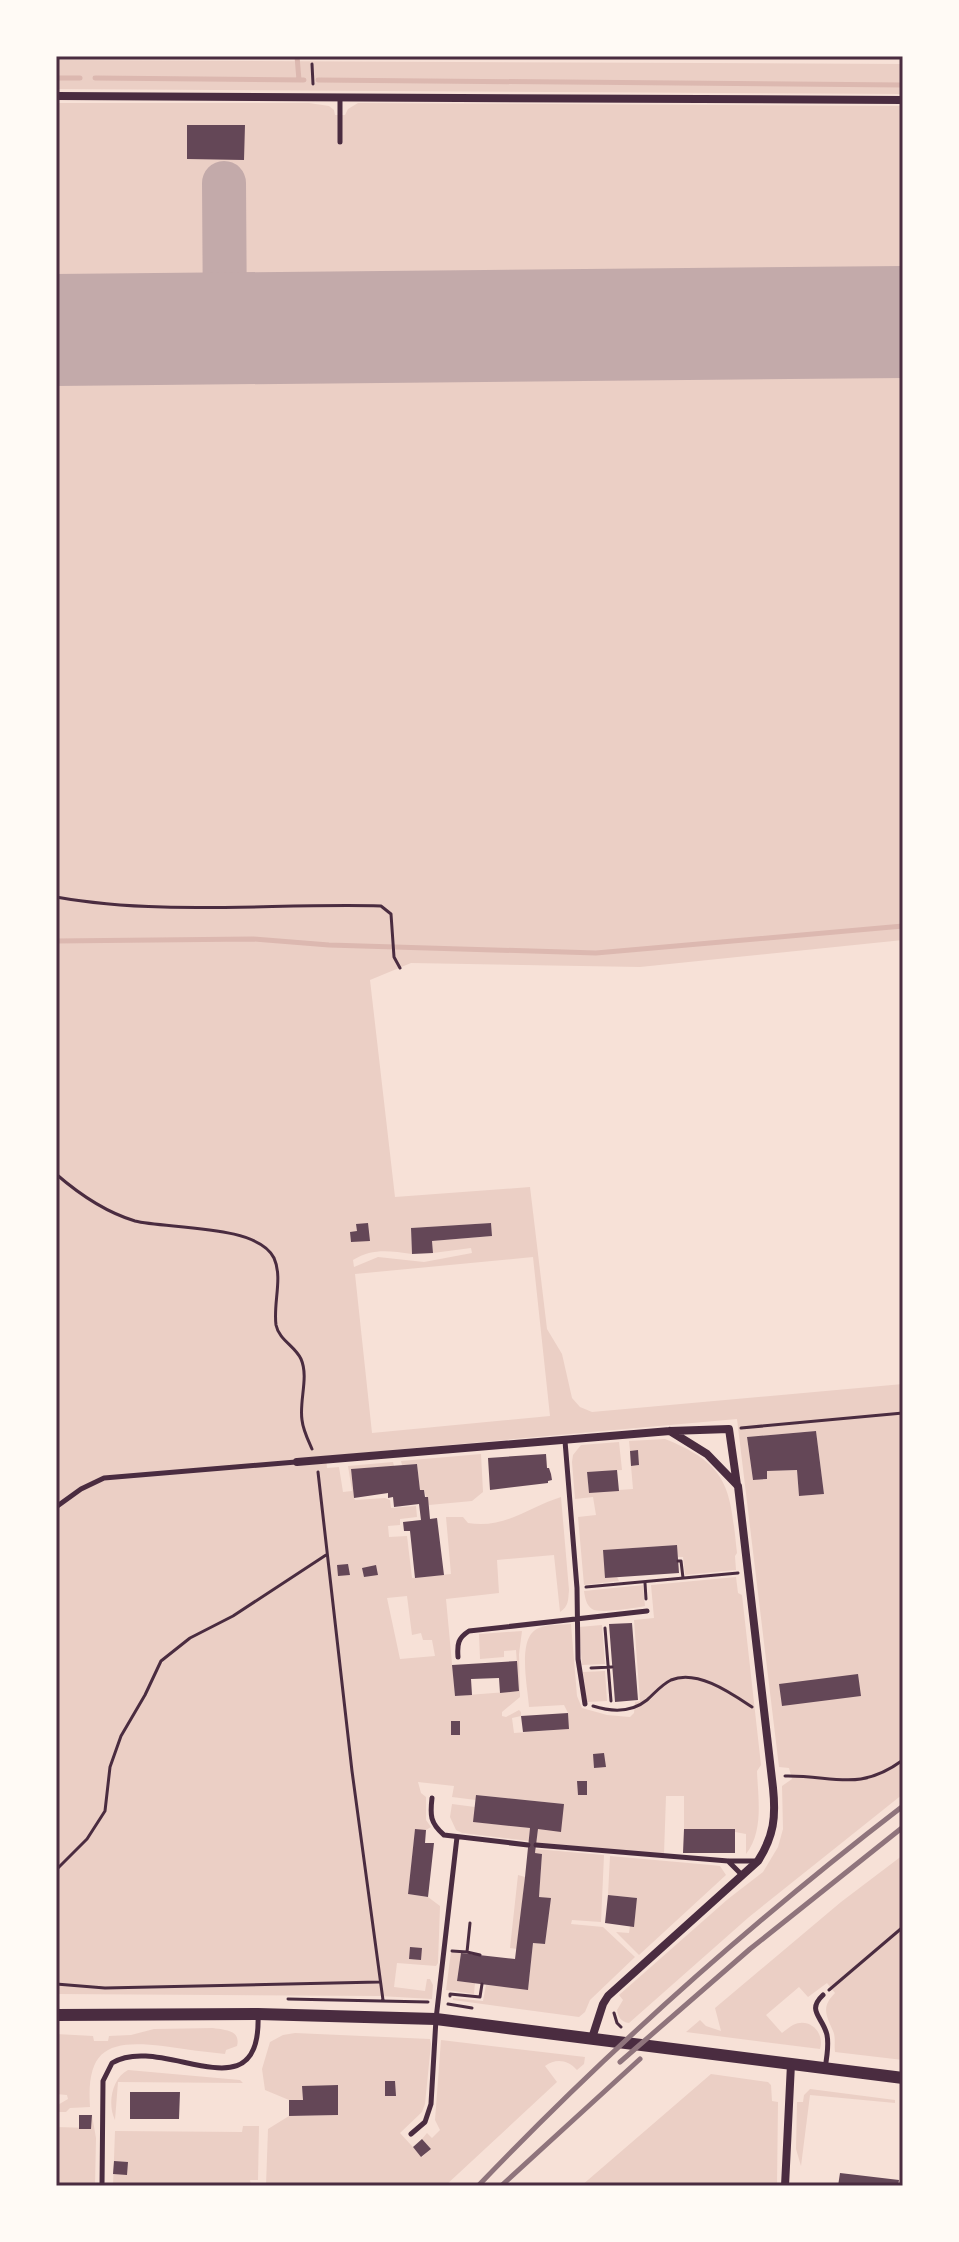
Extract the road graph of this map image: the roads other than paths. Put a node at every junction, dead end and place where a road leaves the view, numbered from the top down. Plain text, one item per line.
1 (56, 96) edge
2 (340, 96) junction
3 (903, 100) edge
4 (340, 142) dead end
5 (670, 1431) junction
6 (565, 1441) junction
7 (297, 1462) joint
8 (738, 1486) junction
9 (56, 1507) edge
10 (647, 1611) road end
11 (576, 1618) junction
12 (458, 1657) dead end
13 (585, 1704) road end
14 (432, 1798) dead end
15 (457, 1837) junction
16 (528, 1845) dead end
17 (536, 1845) dead end
18 (728, 1861) junction
19 (758, 1861) junction
20 (742, 1876) junction
21 (823, 1995) road end
22 (258, 2014) junction
23 (56, 2015) edge
24 (436, 2019) junction
25 (592, 2038) junction
26 (791, 2064) junction
27 (825, 2069) junction
28 (903, 2078) edge
29 (411, 2134) dead end
30 (102, 2186) edge
31 (785, 2186) edge

1 - 2 street
2 - 3 street
2 - 4 lane
5 - 6 street
5 - 8 street
5 - 8 street
6 - 7 street
6 - 11 lane
7 - 9 lane
8 - 19 street
10 - 11 lane
11 - 12 lane
11 - 13 lane
14 - 15 lane
15 - 16 lane
15 - 24 lane
17 - 18 lane
18 - 19 lane
18 - 20 lane
19 - 20 street
20 - 25 street
21 - 27 lane
22 - 23 street
22 - 24 street
22 - 30 lane
24 - 25 street
24 - 29 lane
25 - 26 street
26 - 27 street
26 - 31 street
27 - 28 street

